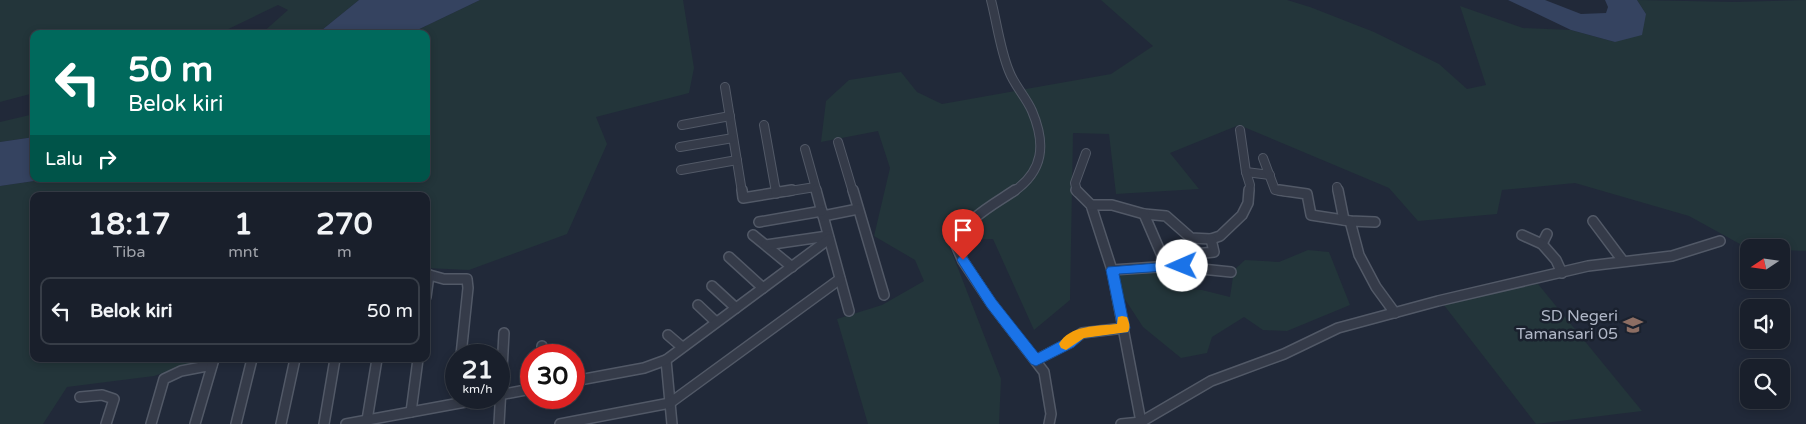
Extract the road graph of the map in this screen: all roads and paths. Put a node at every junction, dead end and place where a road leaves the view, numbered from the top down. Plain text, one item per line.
1 (991, 0) edge
2 (725, 87) dead end
3 (730, 116) junction
4 (682, 125) dead end
5 (764, 125) dead end
6 (1240, 130) dead end
7 (733, 138) junction
8 (838, 142) dead end
9 (680, 147) dead end
10 (804, 148) dead end
11 (1086, 153) dead end
12 (1263, 158) dead end
13 (737, 160) junction
14 (681, 170) dead end
15 (1246, 172) junction
16 (1270, 175) junction
17 (1338, 186) dead end
18 (815, 187) junction
19 (776, 193) junction
20 (1091, 205) junction
21 (858, 209) junction
22 (822, 213) junction
23 (1144, 214) junction
24 (1347, 221) junction
25 (1593, 221) dead end
26 (759, 222) dead end
27 (1375, 222) dead end
28 (1547, 234) dead end
29 (754, 235) dead end
30 (1522, 235) dead end
31 (829, 237) junction
32 (1212, 239) junction
33 (1720, 241) dead end
34 (766, 244) junction
35 (1542, 244) junction
36 (729, 257) dead end
37 (1623, 261) junction
38 (1166, 265) junction
39 (1197, 266) junction
40 (792, 268) junction
41 (1112, 270) junction
42 (1231, 272) dead end
43 (1562, 273) junction
44 (430, 275) edge
45 (840, 279) junction
46 (712, 286) dead end
47 (763, 288) junction
48 (884, 295) dead end
49 (698, 305) dead end
50 (736, 308) junction
51 (849, 311) dead end
52 (1395, 313) junction
53 (716, 322) junction
54 (1124, 328) junction
55 (504, 334) dead end
56 (668, 335) dead end
57 (462, 344) edge
58 (503, 344) edge
59 (682, 347) junction
60 (666, 360) junction
61 (1036, 360) junction
62 (213, 362) edge
63 (251, 362) edge
64 (294, 362) edge
65 (334, 362) edge
66 (377, 362) edge
67 (418, 362) edge
68 (585, 379) edge
69 (80, 397) dead end
70 (445, 403) edge
71 (670, 403) junction
72 (500, 409) edge
73 (411, 412) junction
74 (368, 420) junction
75 (1141, 422) junction
76 (106, 424) edge
77 (152, 424) edge
78 (195, 424) edge
79 (236, 424) edge
80 (280, 424) edge
81 (324, 424) edge
82 (346, 424) edge
83 (499, 424) edge
84 (560, 424) edge
85 (672, 424) edge
86 (1049, 424) edge
87 (1121, 424) edge

1 - 61 street
2 - 3 street
3 - 4 street
3 - 7 street
5 - 19 street
6 - 15 street
7 - 9 street
7 - 13 street
8 - 21 street
10 - 18 street
11 - 20 street
12 - 16 street
13 - 14 street
13 - 19 street
15 - 16 street
15 - 32 street
16 - 24 street
17 - 24 street
18 - 19 street
18 - 22 street
20 - 23 street
20 - 41 street
21 - 22 street
21 - 48 street
22 - 26 street
22 - 31 street
23 - 32 street
23 - 38 street
24 - 27 street
24 - 52 street
25 - 37 street
28 - 35 street
29 - 34 street
30 - 35 street
31 - 34 street
31 - 40 street
31 - 45 street
32 - 39 street
33 - 37 street
34 - 40 street
35 - 43 street
36 - 47 street
37 - 43 street
38 - 39 street
38 - 41 street
39 - 42 street
40 - 47 street
41 - 54 street
43 - 52 street
44 - 57 street
45 - 51 street
45 - 71 street
46 - 50 street
47 - 50 street
49 - 53 street
50 - 53 street
52 - 75 street
53 - 59 street
54 - 61 street
54 - 75 street
55 - 58 street
56 - 59 street
59 - 60 street
60 - 68 street
60 - 71 street
61 - 86 street
62 - 77 street
62 - 78 street
63 - 79 street
64 - 80 street
65 - 81 street
66 - 74 street
67 - 73 street
69 - 76 street
70 - 73 street
71 - 84 street
71 - 85 street
72 - 83 street
73 - 74 street
74 - 82 street
75 - 87 street

